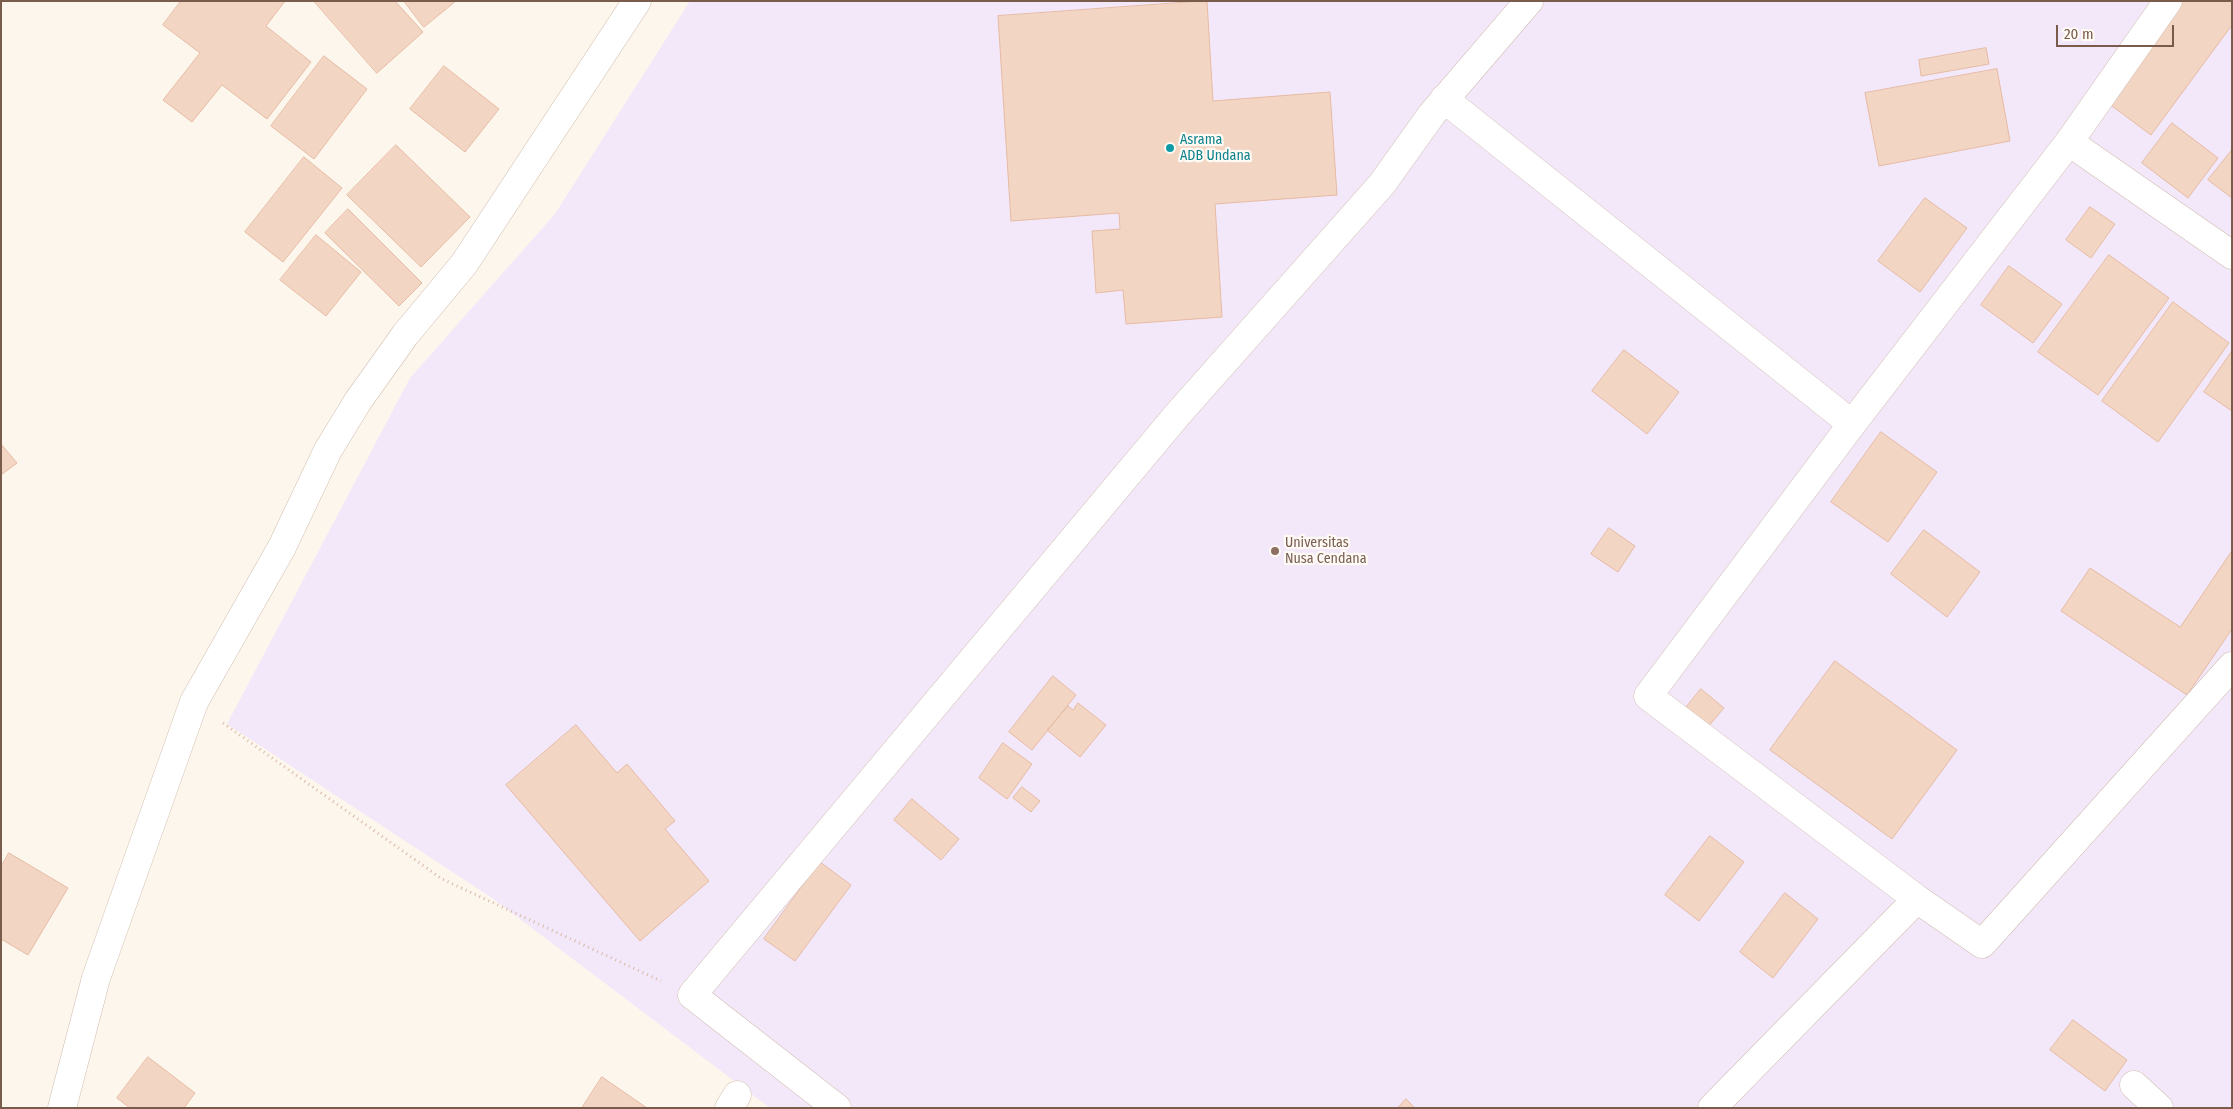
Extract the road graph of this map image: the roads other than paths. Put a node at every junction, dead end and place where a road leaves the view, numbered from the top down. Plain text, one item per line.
1 (636, 1) edge
2 (1529, 1) edge
3 (2168, 1) edge
4 (1444, 99) junction
5 (2069, 142) junction
6 (2232, 255) edge
7 (1852, 424) junction
8 (2232, 666) edge
9 (1917, 899) junction
10 (2134, 1085) dead end
11 (62, 1108) edge
12 (837, 1108) edge
13 (1712, 1108) edge
14 (2159, 1108) edge

1 - 11 street
2 - 4 street
3 - 5 street
4 - 7 street
4 - 12 street
5 - 6 street
5 - 7 street
7 - 9 street
8 - 9 street
9 - 13 street
10 - 14 street

